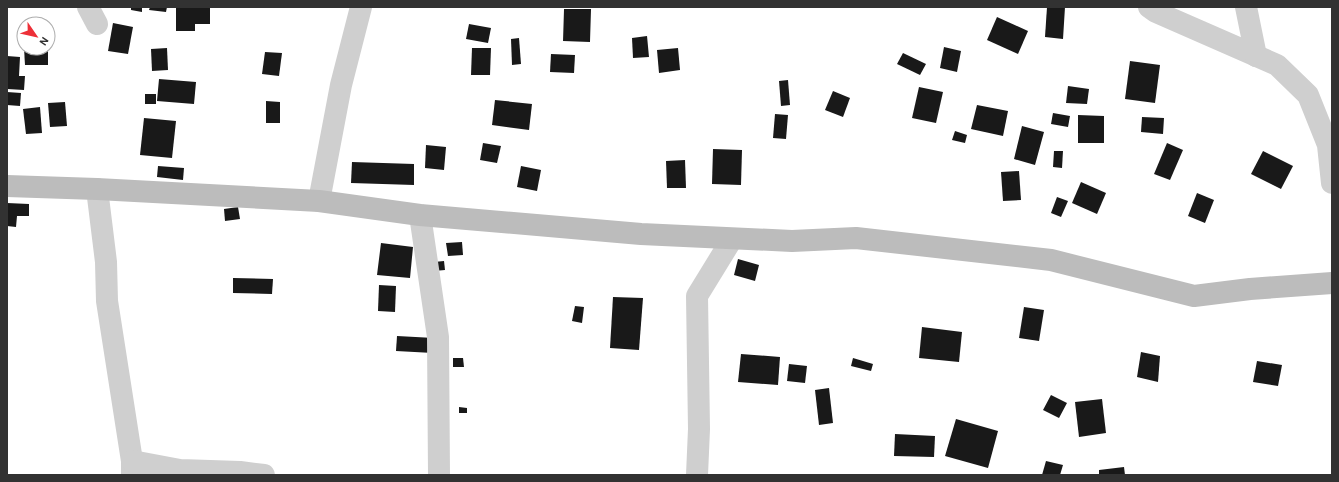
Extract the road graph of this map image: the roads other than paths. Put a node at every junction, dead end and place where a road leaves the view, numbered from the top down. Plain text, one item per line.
1 (362, 7) edge
2 (1149, 7) edge
3 (1246, 7) edge
4 (1256, 56) junction
5 (1332, 183) edge
6 (7, 186) edge
7 (97, 189) junction
8 (319, 201) junction
9 (420, 215) junction
10 (732, 239) junction
11 (1332, 283) edge
12 (132, 468) edge
13 (264, 475) edge
14 (439, 475) edge
15 (697, 475) edge

1 - 8 street
2 - 4 street
3 - 4 street
4 - 5 street
6 - 7 street
7 - 8 street
7 - 12 street
8 - 9 street
9 - 10 street
9 - 14 street
10 - 11 street
10 - 15 street
12 - 13 street

